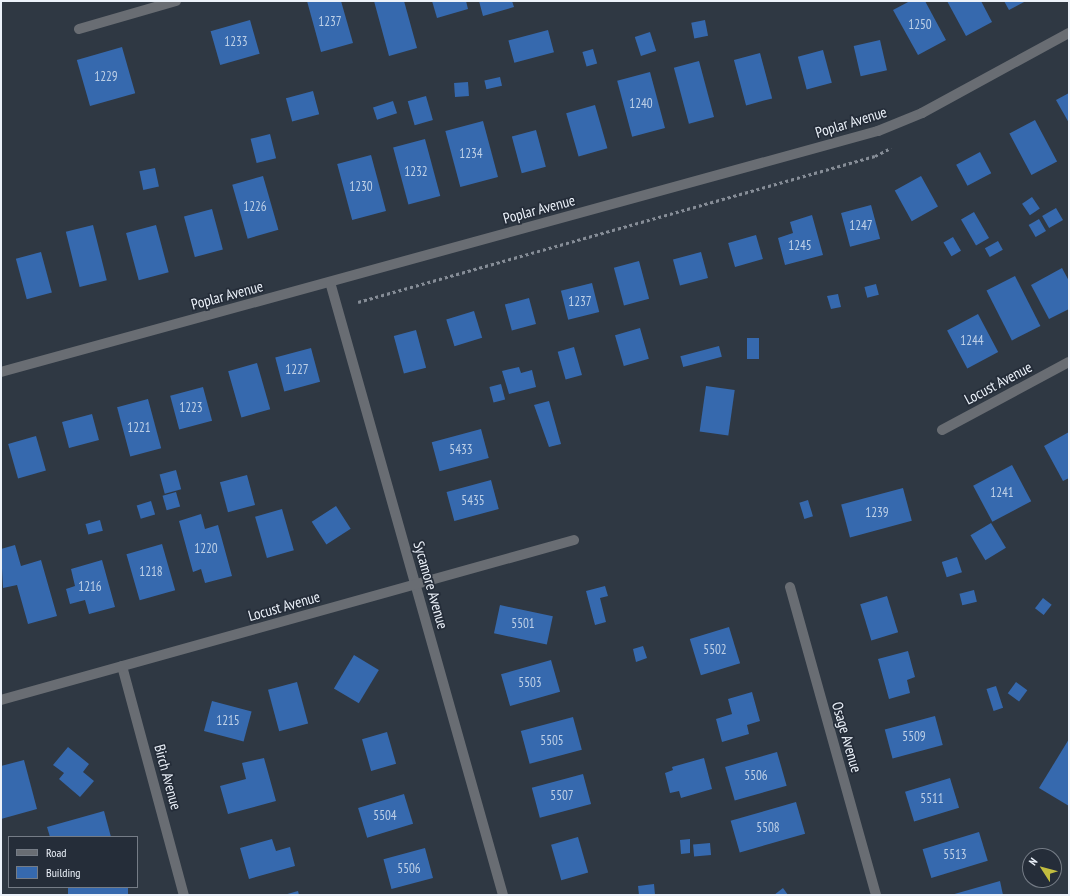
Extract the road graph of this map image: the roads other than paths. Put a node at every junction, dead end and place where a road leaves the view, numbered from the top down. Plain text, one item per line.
1 (176, 1) edge
2 (79, 29) dead end
3 (1069, 33) edge
4 (330, 282) junction
5 (1069, 362) edge
6 (1, 372) edge
7 (942, 430) dead end
8 (574, 540) dead end
9 (415, 585) junction
10 (790, 587) dead end
11 (122, 666) junction
12 (1, 700) edge
13 (184, 895) edge
14 (502, 895) edge
15 (876, 895) edge

1 - 2 street
3 - 4 street, Poplar Avenue
4 - 6 street, Poplar Avenue
4 - 9 street, Sycamore Avenue
5 - 7 street, Locust Avenue
8 - 9 street, Locust Avenue
9 - 11 street, Locust Avenue
9 - 14 street, Sycamore Avenue
10 - 15 street, Osage Avenue
11 - 12 street, Locust Avenue
11 - 13 street, Birch Avenue

